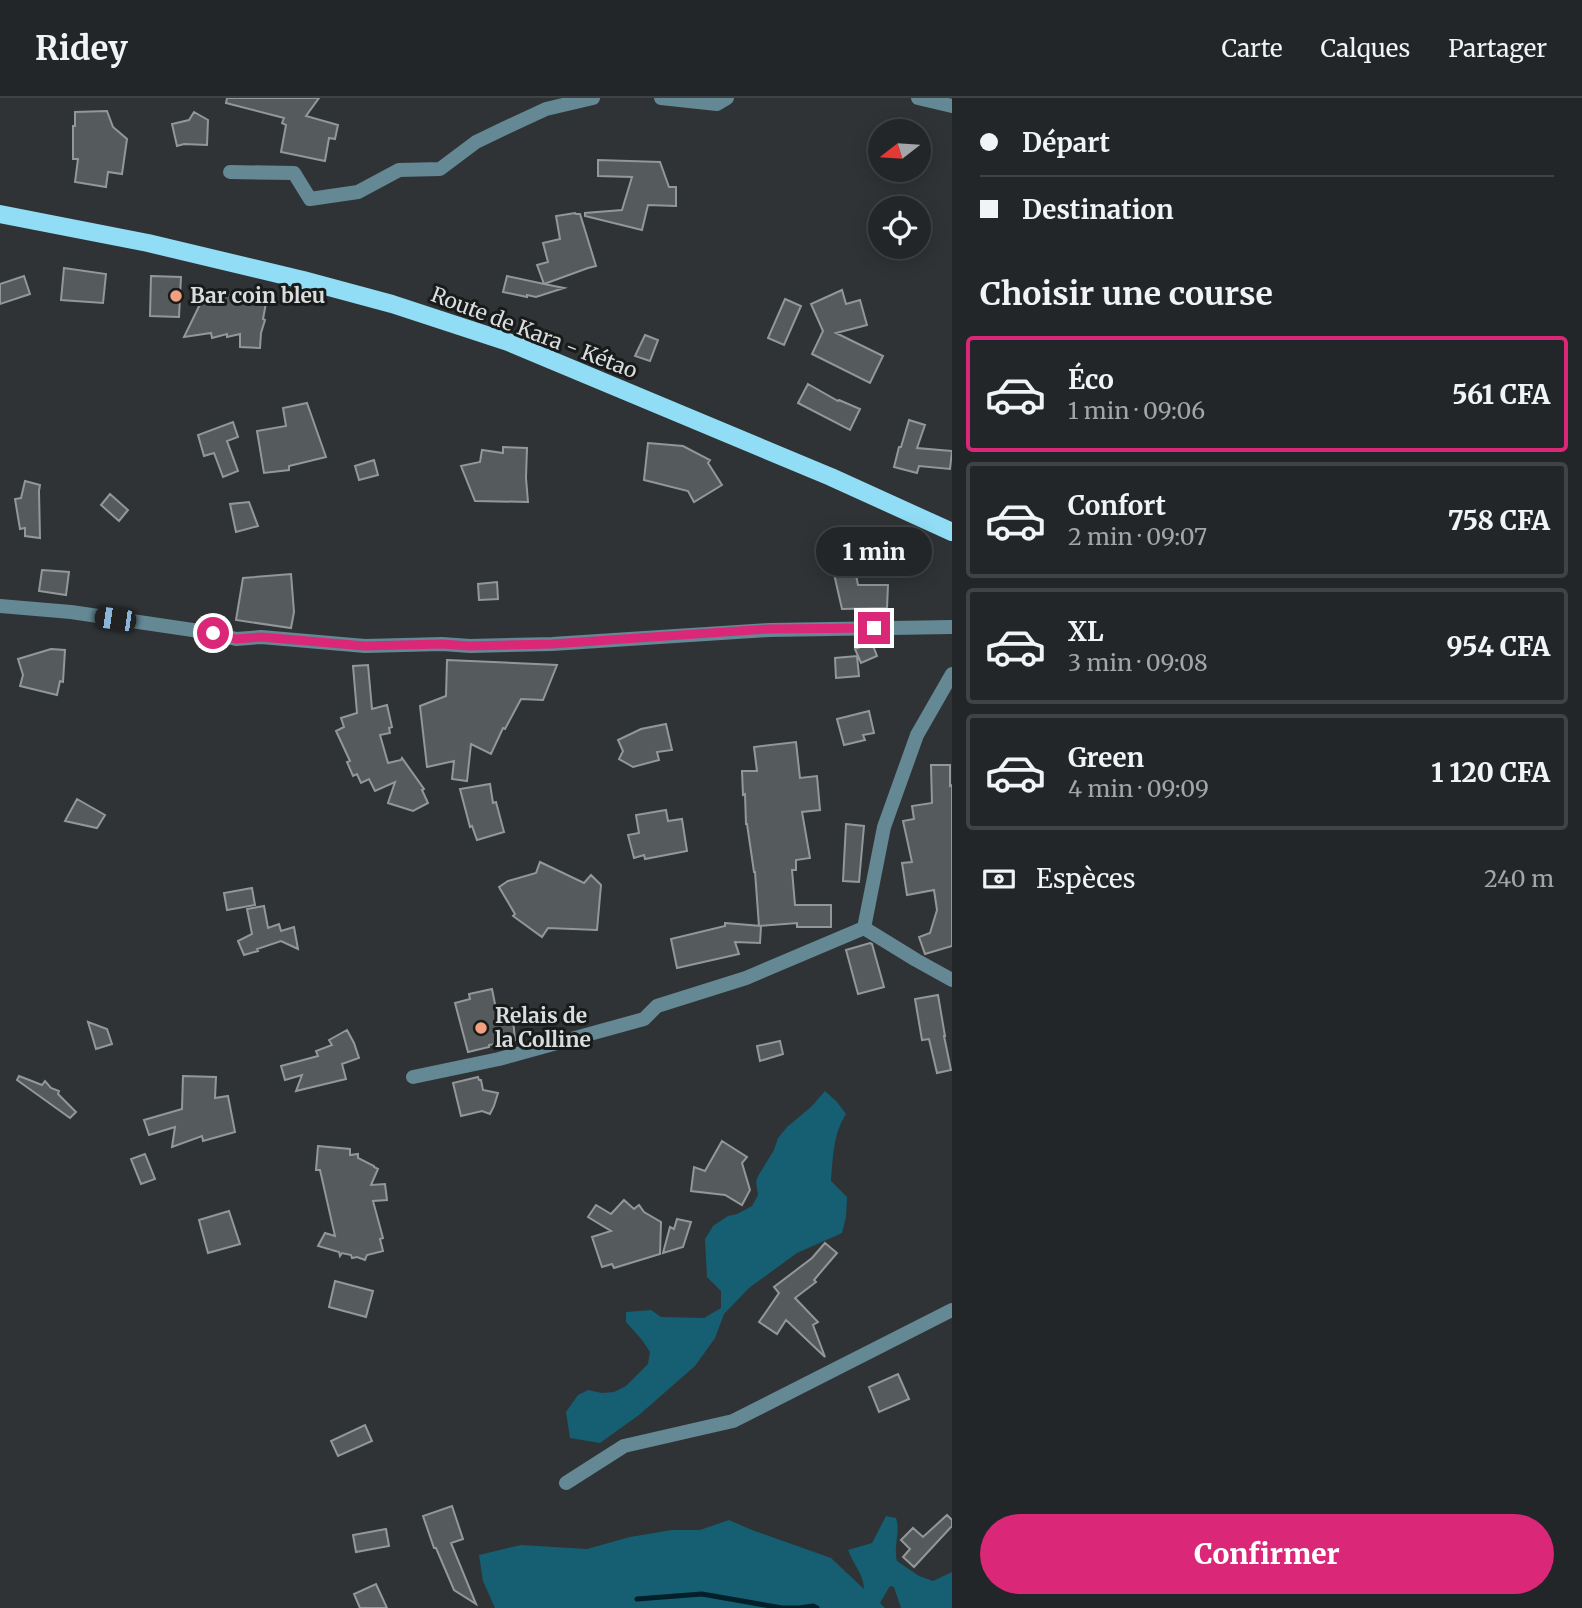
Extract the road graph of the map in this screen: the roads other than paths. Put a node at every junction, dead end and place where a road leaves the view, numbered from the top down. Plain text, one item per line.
1 (593, 98) edge
2 (661, 98) edge
3 (727, 98) edge
4 (918, 98) edge
5 (952, 106) edge
6 (230, 172) dead end
7 (0, 214) edge
8 (952, 532) edge
9 (0, 606) edge
10 (952, 627) edge
11 (952, 674) edge
12 (864, 928) junction
13 (952, 980) edge
14 (413, 1077) dead end
15 (952, 1310) edge
16 (566, 1483) dead end

1 - 6 street
2 - 3 street
4 - 5 street
7 - 8 main road, Route de Kara - Kétao
9 - 10 street
11 - 12 street
12 - 13 street
12 - 14 street
15 - 16 street

